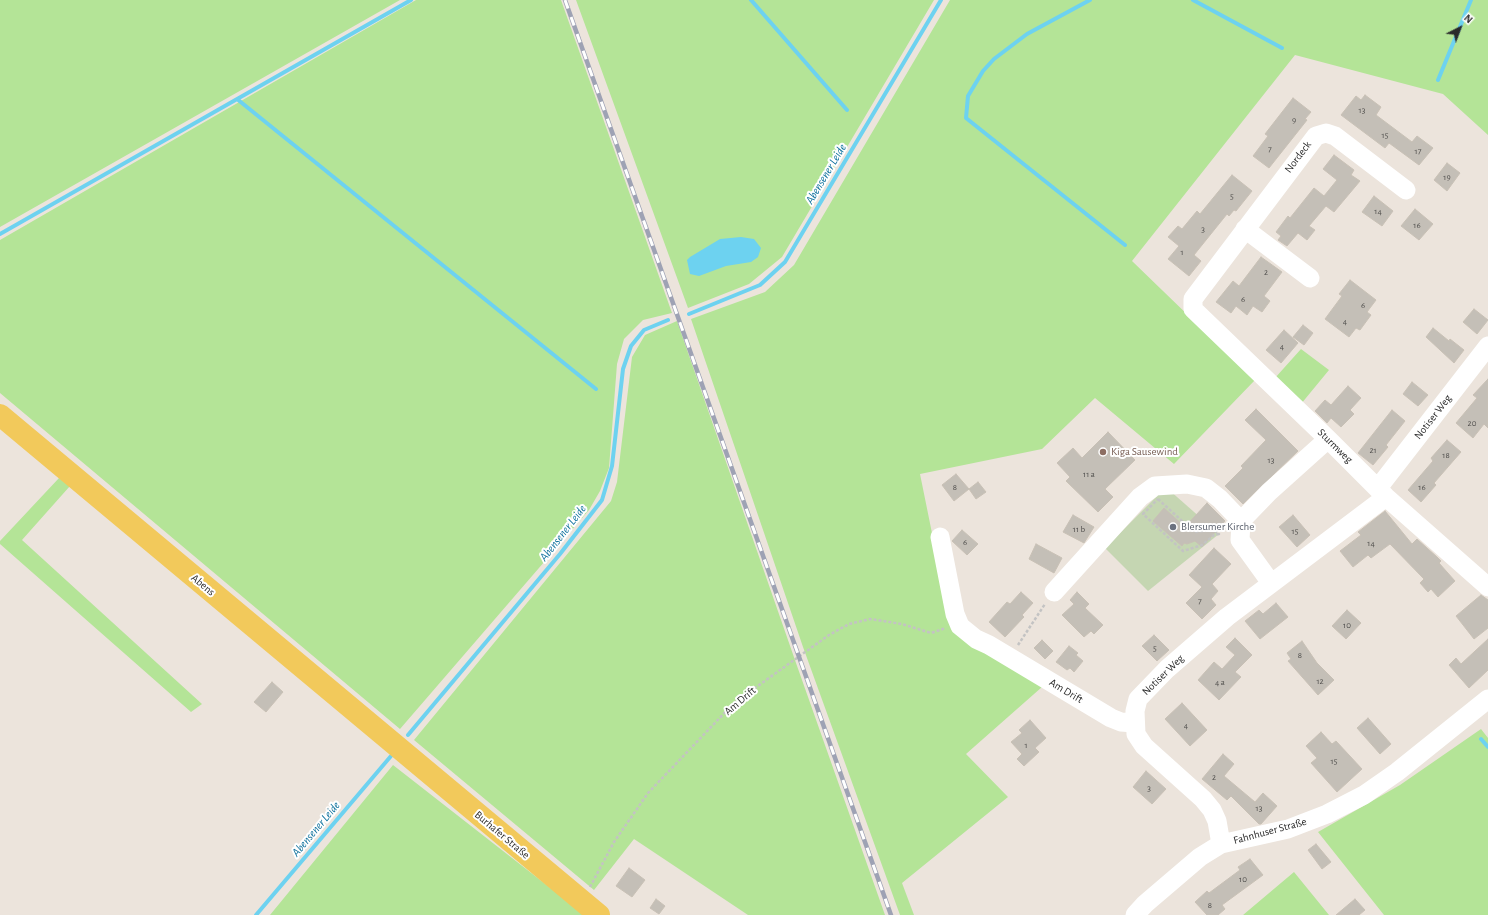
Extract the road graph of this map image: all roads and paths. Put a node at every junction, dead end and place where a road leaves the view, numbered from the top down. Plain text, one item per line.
1 (1406, 190) dead end
2 (1245, 229) junction
3 (1310, 278) dead end
4 (1193, 299) joint
5 (1488, 346) edge
6 (0, 415) edge
7 (1328, 439) junction
8 (1382, 492) junction
9 (1158, 499) joint
10 (1241, 521) junction
11 (940, 537) dead end
12 (1270, 583) junction
13 (1488, 586) edge
14 (1054, 592) joint
15 (960, 626) junction
16 (1010, 658) junction
17 (1488, 699) edge
18 (1134, 723) junction
19 (405, 754) joint
20 (1220, 844) junction
21 (587, 892) dead end
22 (599, 915) edge
23 (1135, 915) edge

1 - 2 street, Nordeck
2 - 3 street
2 - 4 street, Nordeck
4 - 7 street, Sturmweg
5 - 8 street, Notiser Weg
6 - 19 main road, Abens
7 - 8 street, Sturmweg
7 - 10 street
8 - 12 street, Notiser Weg
8 - 13 street, Sturmweg
9 - 9 path
10 - 12 street
10 - 14 street
11 - 15 street
12 - 18 street, Notiser Weg
14 - 16 path
15 - 16 street, Am Drift
15 - 21 path, Am Drift
16 - 18 street, Am Drift
17 - 20 street, Fahnhuser Straße
18 - 20 street
19 - 22 main road, Burhafer Straße
20 - 23 street, Fahnhuser Straße

